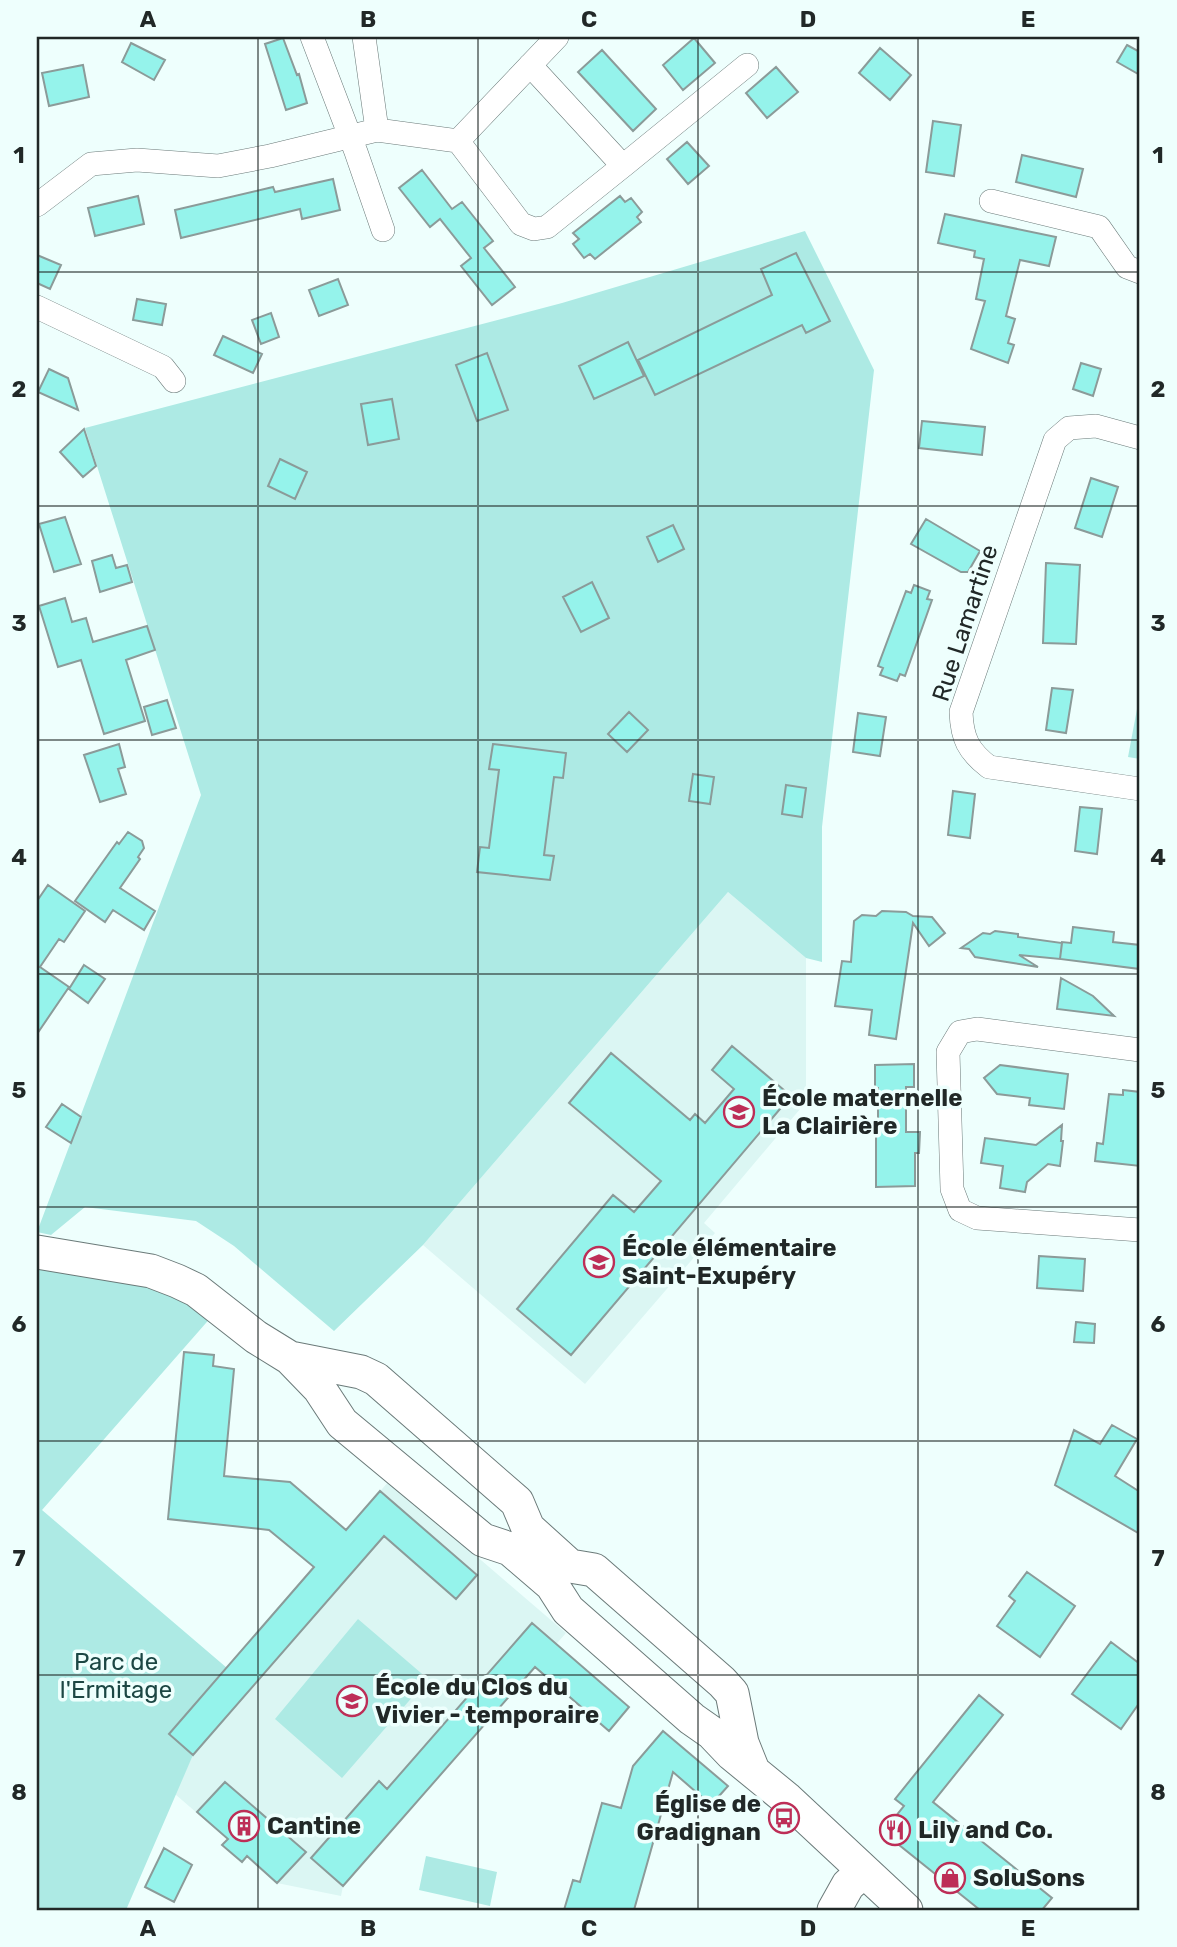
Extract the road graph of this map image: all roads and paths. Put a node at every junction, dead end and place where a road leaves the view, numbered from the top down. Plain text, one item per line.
1 (312, 37) edge
2 (364, 37) edge
3 (557, 37) edge
4 (530, 65) junction
5 (747, 65) dead end
6 (377, 130) junction
7 (348, 136) junction
8 (458, 141) junction
9 (622, 166) junction
10 (990, 201) dead end
11 (37, 205) edge
12 (383, 230) dead end
13 (1140, 272) edge
14 (37, 307) edge
15 (174, 381) dead end
16 (1140, 439) edge
17 (1140, 789) edge
18 (1140, 1050) edge
19 (1140, 1230) edge
20 (37, 1252) edge
21 (290, 1358) junction
22 (343, 1369) junction
23 (325, 1397) junction
24 (724, 1724) junction
25 (863, 1872) junction
26 (834, 1910) edge
27 (906, 1910) edge

1 - 7 street
2 - 6 street
3 - 4 street
4 - 8 street
4 - 9 street
5 - 9 street
6 - 7 street
6 - 8 street
7 - 11 street
7 - 12 street
8 - 9 street
10 - 13 street
14 - 15 street
16 - 17 street, Rue Lamartine
18 - 19 street
20 - 21 street
21 - 22 street
21 - 23 street
22 - 23 street
22 - 24 street
23 - 24 street
24 - 25 street
25 - 26 street
25 - 27 street

